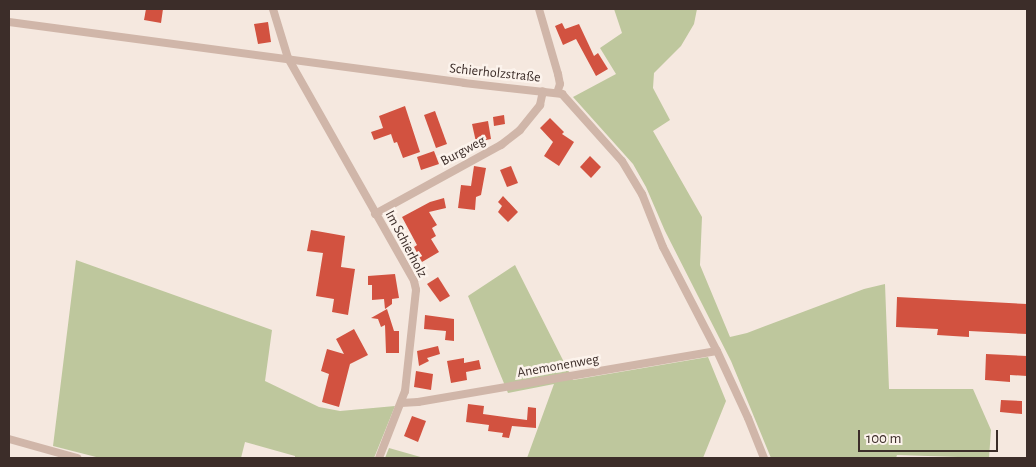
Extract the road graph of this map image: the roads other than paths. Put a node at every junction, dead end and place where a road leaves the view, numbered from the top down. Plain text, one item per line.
1 (273, 9) edge
2 (539, 9) edge
3 (9, 22) edge
4 (288, 58) junction
5 (543, 91) junction
6 (557, 92) junction
7 (375, 214) junction
8 (717, 351) junction
9 (402, 403) junction
10 (9, 439) edge
11 (61, 456) edge
12 (78, 458) edge
13 (379, 458) edge
14 (764, 458) edge

1 - 4 street, Im Schierholz
2 - 6 street
3 - 4 street, Schierholzstraße
4 - 5 street, Schierholzstraße
4 - 7 street, Im Schierholz
5 - 6 street, Schierholzstraße
5 - 7 street, Burgweg
6 - 8 street, Schierholzstraße
7 - 9 street, Im Schierholz
8 - 9 street, Anemonenweg
8 - 14 street, Schierholzstraße
9 - 13 street, Im Schierholz
10 - 11 street
11 - 12 street

